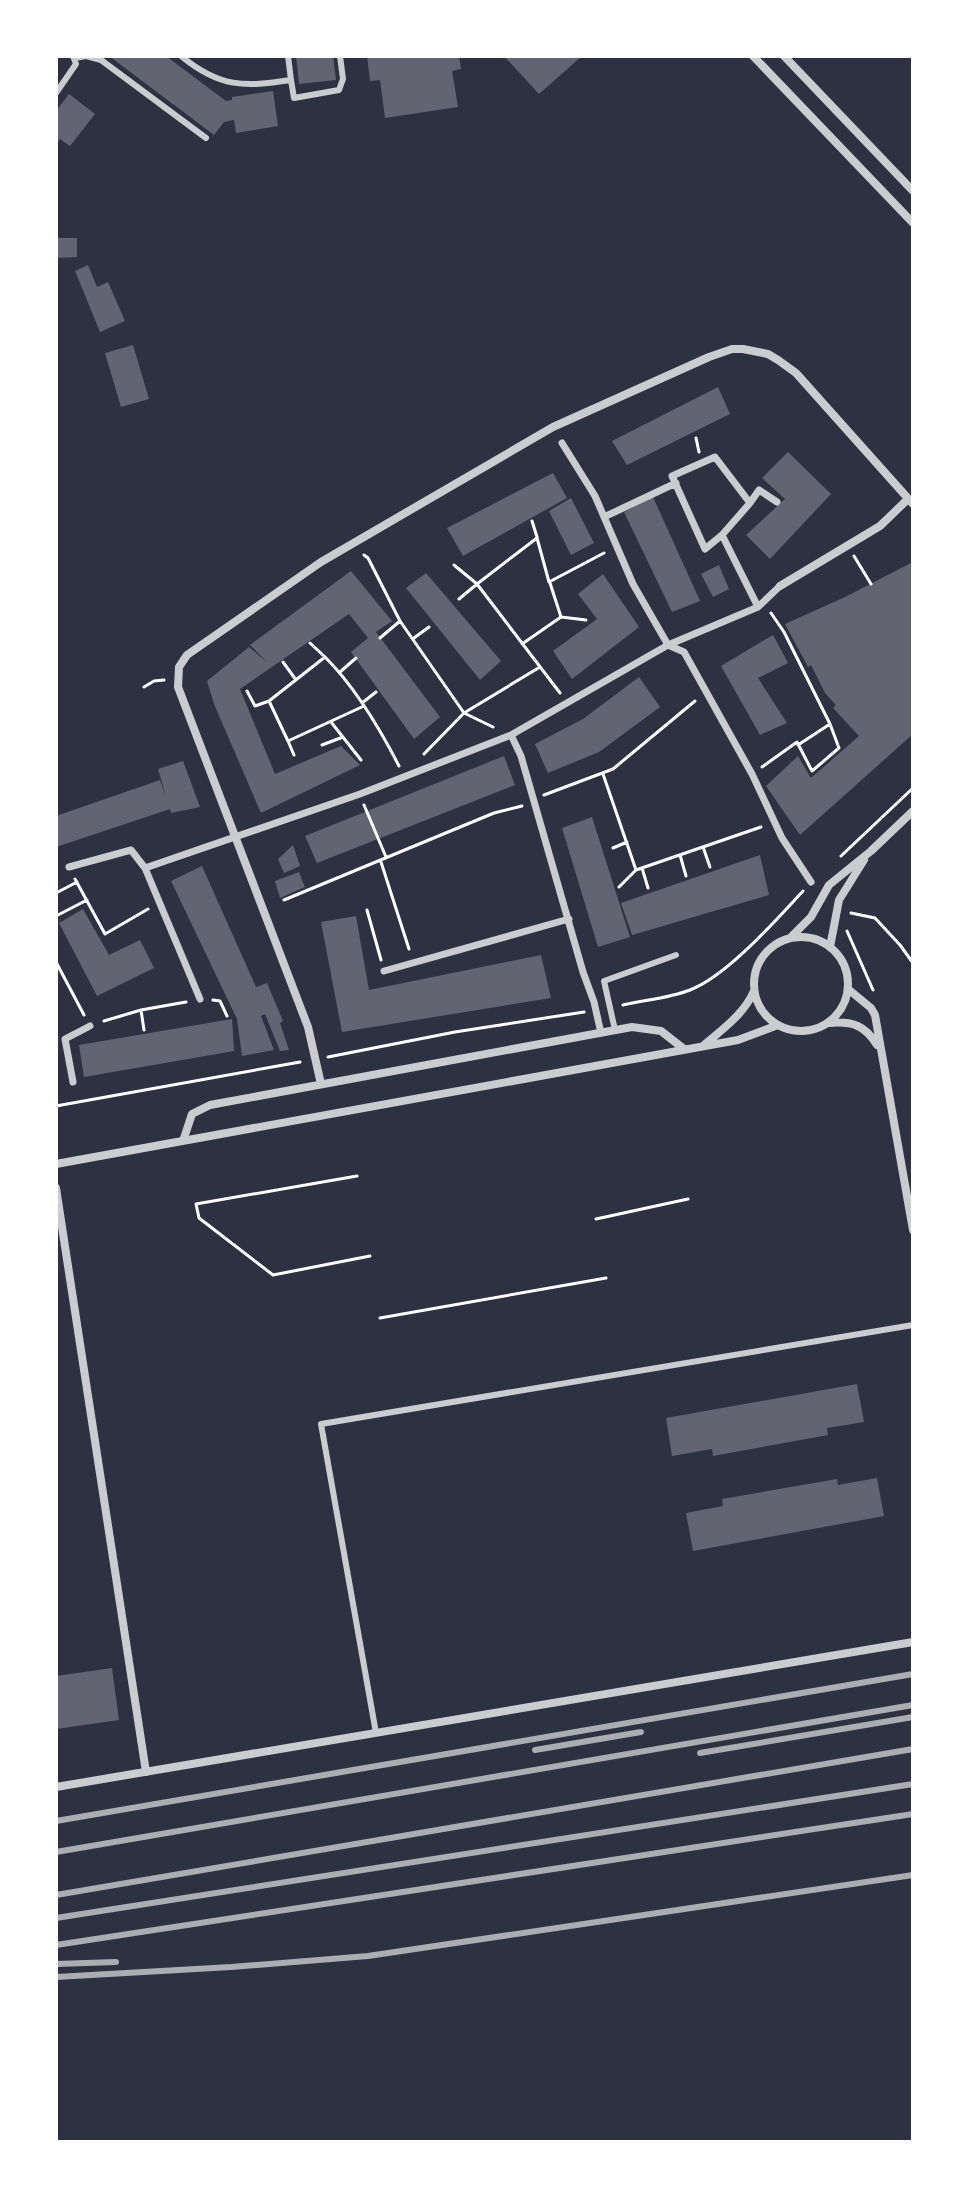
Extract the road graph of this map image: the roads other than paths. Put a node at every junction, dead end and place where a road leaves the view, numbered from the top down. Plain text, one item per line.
1 (181, 56) edge
2 (288, 56) edge
3 (340, 56) edge
4 (753, 56) edge
5 (784, 56) edge
6 (74, 57) edge
7 (291, 80) junction
8 (56, 93) edge
9 (206, 138) dead end
10 (913, 191) edge
11 (913, 223) edge
12 (562, 443) dead end
13 (676, 483) junction
14 (911, 501) edge
15 (777, 502) dead end
16 (750, 503) junction
17 (604, 517) junction
18 (722, 535) junction
19 (780, 586) joint
20 (761, 605) junction
21 (668, 645) junction
22 (511, 735) junction
23 (913, 811) edge
24 (235, 837) junction
25 (871, 851) junction
26 (69, 867) road end
27 (145, 868) junction
28 (811, 882) dead end
29 (569, 919) junction
30 (790, 938) junction
31 (830, 947) junction
32 (676, 955) dead end
33 (384, 971) road end
34 (848, 989) junction
35 (755, 991) junction
36 (200, 999) road end
37 (828, 1023) junction
38 (778, 1025) junction
39 (90, 1026) road end
40 (615, 1030) junction
41 (601, 1033) junction
42 (702, 1046) junction
43 (685, 1049) junction
44 (880, 1049) junction
45 (73, 1082) dead end
46 (321, 1084) junction
47 (183, 1141) junction
48 (56, 1164) edge
49 (56, 1188) edge
50 (913, 1230) edge
51 (913, 1325) edge
52 (913, 1642) edge
53 (376, 1733) junction
54 (146, 1772) junction
55 (56, 1787) edge

1 - 7 lane
2 - 7 lane
3 - 7 lane
4 - 11 street
5 - 10 street
6 - 8 lane
6 - 9 lane
12 - 17 street
13 - 16 street
13 - 17 street
13 - 18 street
14 - 19 street
14 - 24 street
15 - 16 street
16 - 18 street
17 - 21 street
18 - 20 street
19 - 20 street
20 - 21 street
21 - 22 street
21 - 28 street
22 - 24 street
22 - 29 street
23 - 25 street
24 - 27 street
24 - 46 street
25 - 30 street
25 - 31 street
26 - 27 street
27 - 36 street
29 - 33 street
29 - 41 street
30 - 31 street
30 - 35 street
31 - 34 street
32 - 40 lane
34 - 37 street
34 - 44 street
35 - 38 street
35 - 42 street
37 - 38 street
37 - 44 street
38 - 42 street
39 - 45 street
40 - 41 street
40 - 43 street
41 - 46 street
42 - 43 street
43 - 47 street
44 - 50 street
46 - 47 street
47 - 48 street
49 - 54 street
51 - 53 lane
52 - 53 street
53 - 54 street
54 - 55 street

